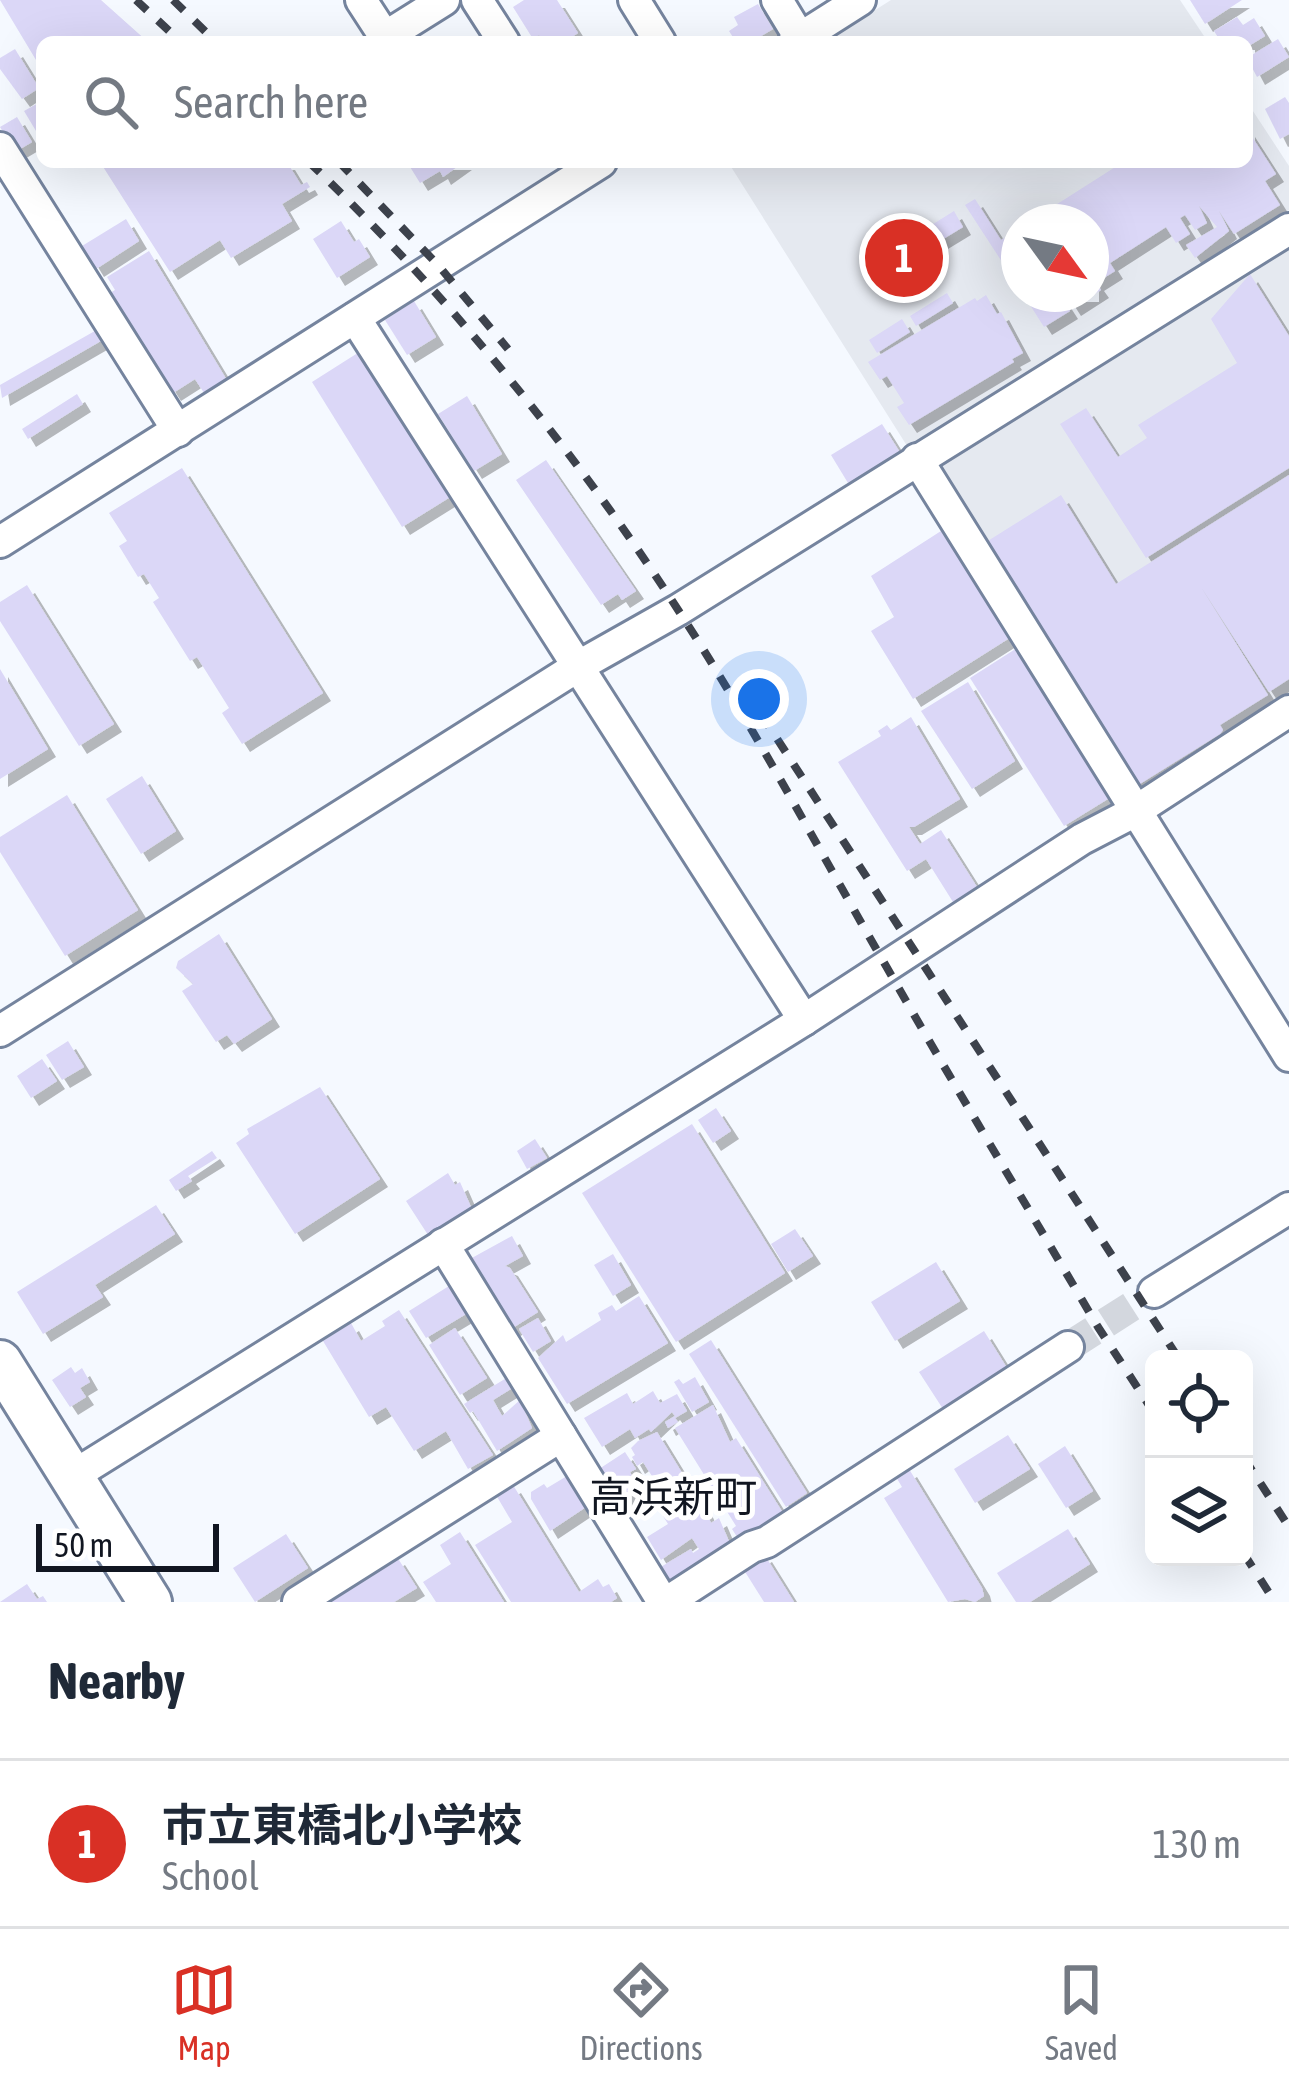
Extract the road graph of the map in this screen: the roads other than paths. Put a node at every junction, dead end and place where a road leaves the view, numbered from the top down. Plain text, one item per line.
1 (361, 0) edge
2 (444, 0) edge
3 (477, 0) edge
4 (634, 0) edge
5 (777, 0) edge
6 (860, 0) edge
7 (384, 36) edge
8 (387, 36) edge
9 (500, 36) edge
10 (656, 36) edge
11 (795, 36) edge
12 (803, 36) edge
13 (0, 148) edge
14 (584, 168) edge
15 (1289, 229) edge
16 (356, 319) junction
17 (178, 431) junction
18 (917, 459) junction
19 (2, 537) edge
20 (577, 668) junction
21 (1289, 711) edge
22 (1134, 812) junction
23 (804, 1021) junction
24 (0, 1031) edge
25 (1289, 1056) edge
26 (1289, 1208) edge
27 (443, 1244) junction
28 (1154, 1292) tunnel mouth
29 (1068, 1347) tunnel mouth
30 (0, 1362) edge
31 (0, 1418) edge
32 (561, 1436) junction
33 (71, 1477) junction
34 (119, 1602) edge
35 (150, 1602) edge
36 (298, 1602) edge
37 (665, 1602) edge

1 - 7 street
2 - 8 street
3 - 9 street
4 - 10 street
5 - 11 street
6 - 12 street
13 - 17 street
14 - 16 street
15 - 18 street
16 - 17 street
16 - 20 street
17 - 19 street
18 - 20 street
18 - 22 street
20 - 23 street
20 - 24 street
21 - 22 street
22 - 23 street
22 - 25 street
23 - 27 street
26 - 28 street
27 - 32 street
27 - 33 street
29 - 37 street
30 - 33 highway
31 - 34 highway
32 - 36 street
32 - 37 street
33 - 35 highway

